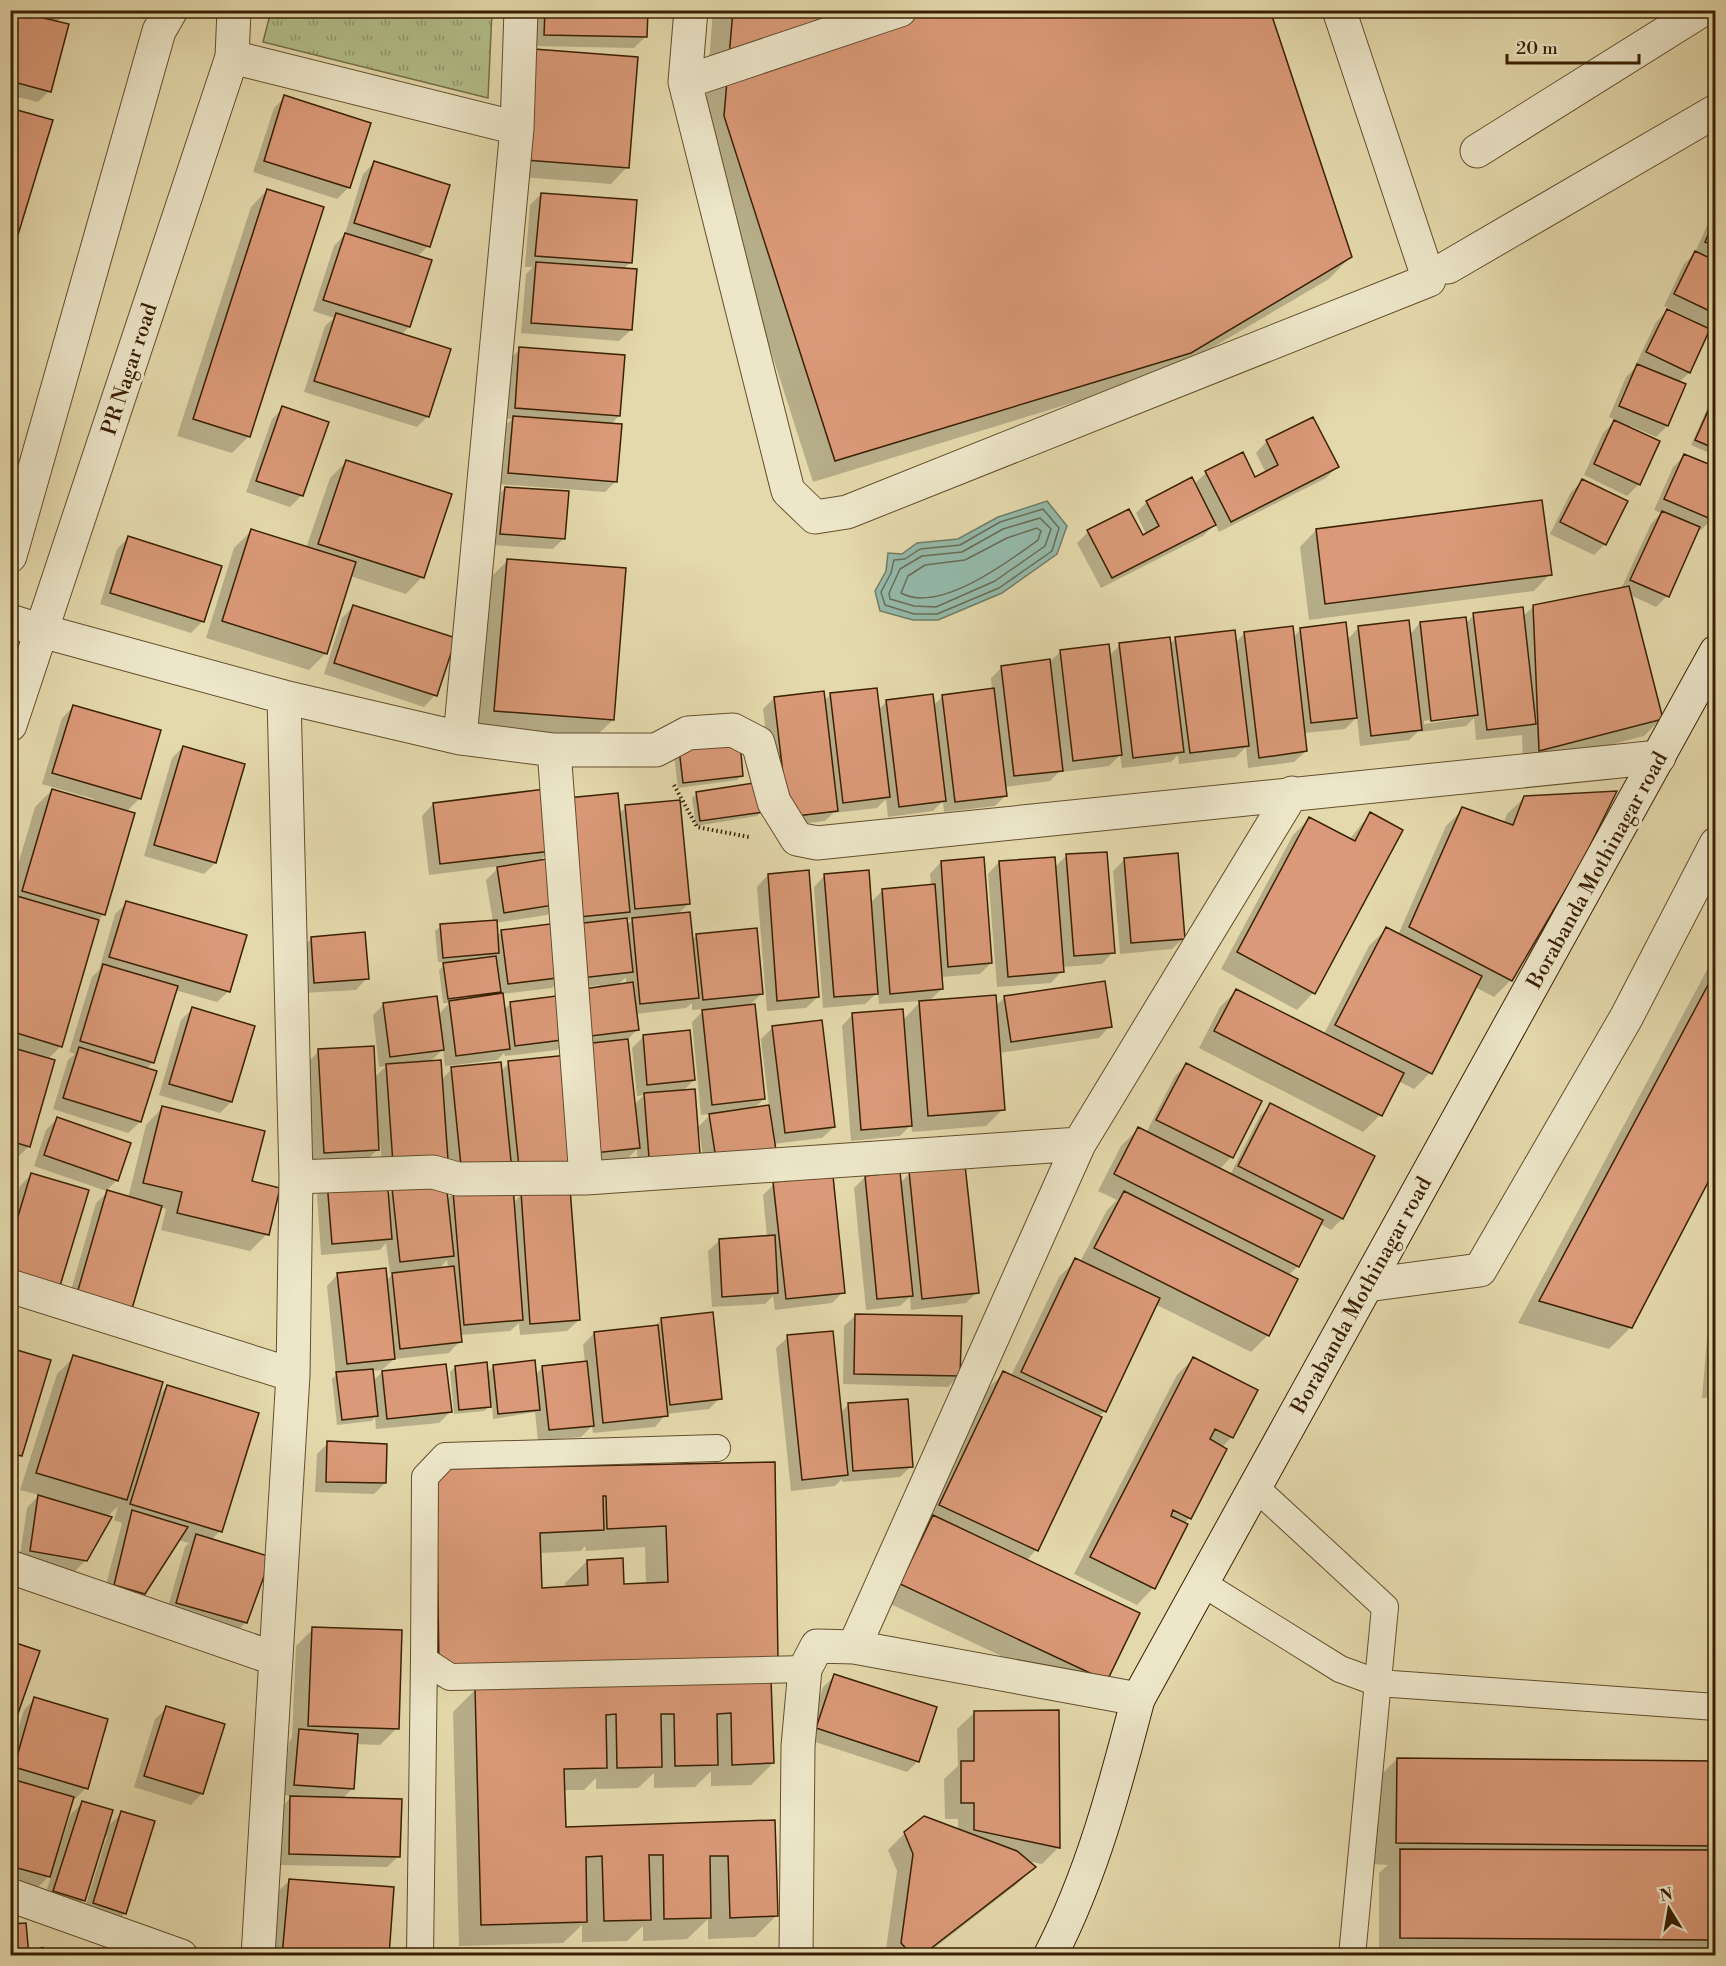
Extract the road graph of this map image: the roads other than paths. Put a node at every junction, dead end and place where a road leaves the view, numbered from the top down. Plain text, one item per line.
1 (171, 10) edge
2 (234, 10) edge
3 (521, 10) edge
4 (691, 10) edge
5 (900, 10) edge
6 (1339, 10) edge
7 (1702, 10) edge
8 (232, 57) junction
9 (685, 82) junction
10 (1716, 111) edge
11 (517, 128) junction
12 (1478, 151) dead end
13 (1438, 274) junction
14 (10, 556) edge
15 (10, 621) edge
16 (42, 631) junction
17 (1716, 652) edge
18 (284, 697) junction
19 (10, 725) edge
20 (460, 738) junction
21 (554, 750) junction
22 (1659, 757) junction
23 (1292, 793) junction
24 (1716, 844) edge
25 (1079, 1143) junction
26 (296, 1177) junction
27 (586, 1178) junction
28 (1367, 1285) junction
29 (10, 1286) edge
30 (293, 1375) junction
31 (717, 1448) dead end
32 (1255, 1487) junction
33 (10, 1568) edge
34 (1202, 1583) junction
35 (854, 1647) junction
36 (276, 1659) junction
37 (424, 1660) junction
38 (805, 1669) junction
39 (1378, 1683) junction
40 (1138, 1699) junction
41 (1716, 1707) edge
42 (10, 1895) edge
43 (181, 1956) edge
44 (258, 1956) edge
45 (420, 1956) edge
46 (796, 1956) edge
47 (1050, 1956) edge
48 (1352, 1956) edge

1 - 14 street
2 - 8 street, PR Nagar road
3 - 11 street
4 - 9 street
5 - 9 street
6 - 13 street
7 - 12 street
8 - 11 street
8 - 16 street, PR Nagar road
9 - 13 street
10 - 13 street
11 - 20 street
15 - 16 street
16 - 18 street
16 - 19 street, PR Nagar road
17 - 22 street, Borabanda Mothinagar road
18 - 20 street
18 - 26 street
20 - 21 street
21 - 23 street
21 - 27 street
22 - 23 street
22 - 28 street, Borabanda Mothinagar road
23 - 25 street
24 - 28 street
25 - 27 street
25 - 35 street
26 - 27 street
26 - 30 street
28 - 32 street, Borabanda Mothinagar road
29 - 30 street
30 - 36 street
31 - 37 lane
32 - 34 street, Borabanda Mothinagar road
32 - 39 lane
33 - 36 street
34 - 39 lane
34 - 40 street, Borabanda Mothinagar road
35 - 38 street
35 - 40 street
36 - 44 street
37 - 38 lane
37 - 45 lane
38 - 46 street
39 - 41 lane
39 - 48 lane
40 - 47 street, Borabanda Mothinagar road
42 - 43 street

